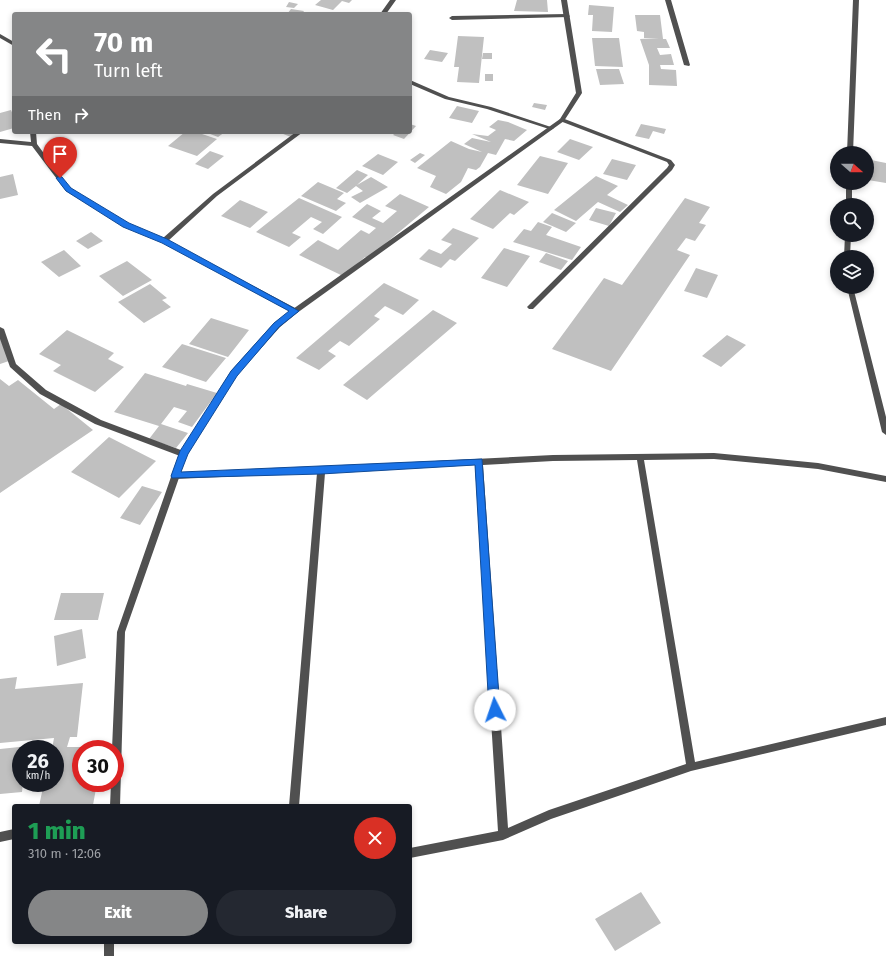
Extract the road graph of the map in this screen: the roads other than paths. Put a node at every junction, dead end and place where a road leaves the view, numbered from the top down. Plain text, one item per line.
1 (393, 0) edge
2 (564, 0) edge
3 (668, 0) edge
4 (856, 0) edge
5 (384, 12) edge
6 (566, 16) junction
7 (452, 18) dead end
8 (0, 36) edge
9 (12, 43) edge
10 (687, 65) dead end
11 (412, 83) edge
12 (562, 120) junction
13 (551, 128) junction
14 (33, 134) edge
15 (297, 134) edge
16 (0, 142) edge
17 (34, 144) junction
18 (850, 146) edge
19 (164, 241) junction
20 (852, 294) edge
21 (531, 307) dead end
22 (295, 311) junction
23 (0, 329) edge
24 (886, 432) edge
25 (183, 454) junction
26 (640, 457) junction
27 (479, 462) junction
28 (321, 470) junction
29 (176, 476) junction
30 (886, 479) edge
31 (886, 721) edge
32 (691, 767) junction
33 (115, 804) edge
34 (294, 804) edge
35 (12, 834) edge
36 (503, 835) junction
37 (0, 837) edge
38 (412, 853) edge
39 (109, 944) edge
40 (109, 956) edge

1 - 5 street
2 - 6 street
3 - 10 street
4 - 18 street
6 - 7 street
6 - 12 street
8 - 9 street
11 - 13 street
12 - 13 street
12 - 21 street
13 - 22 street
14 - 17 street
15 - 19 street
16 - 17 street
17 - 19 street
19 - 22 street
20 - 24 street
22 - 25 street
23 - 25 street
25 - 29 street
26 - 27 street
26 - 30 street
26 - 32 street
27 - 28 street
27 - 36 street
28 - 29 street
28 - 34 street
29 - 33 street
31 - 32 street
32 - 36 street
35 - 37 street
36 - 38 street
39 - 40 street

